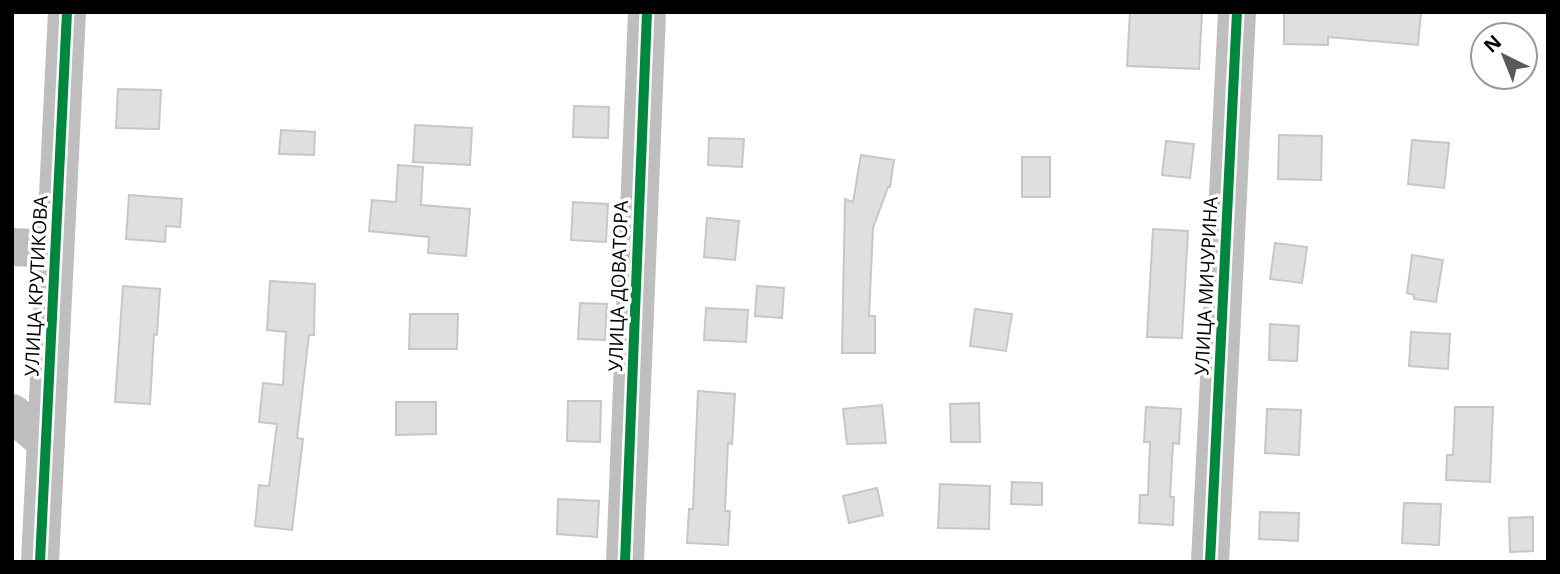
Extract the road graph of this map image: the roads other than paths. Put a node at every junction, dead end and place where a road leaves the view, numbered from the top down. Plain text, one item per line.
1 (68, 12) edge
2 (647, 12) edge
3 (1237, 12) edge
4 (12, 247) edge
5 (55, 249) junction
6 (12, 413) edge
7 (46, 442) junction
8 (40, 562) edge
9 (625, 562) edge
10 (1210, 562) edge

1 - 5 street, УЛИЦА КРУТИКОВА
2 - 9 street, УЛИЦА ДОВАТОРА
3 - 10 street, УЛИЦА МИЧУРИНА
4 - 5 street
5 - 7 street, УЛИЦА КРУТИКОВА
6 - 7 street
7 - 8 street, УЛИЦА КРУТИКОВА

